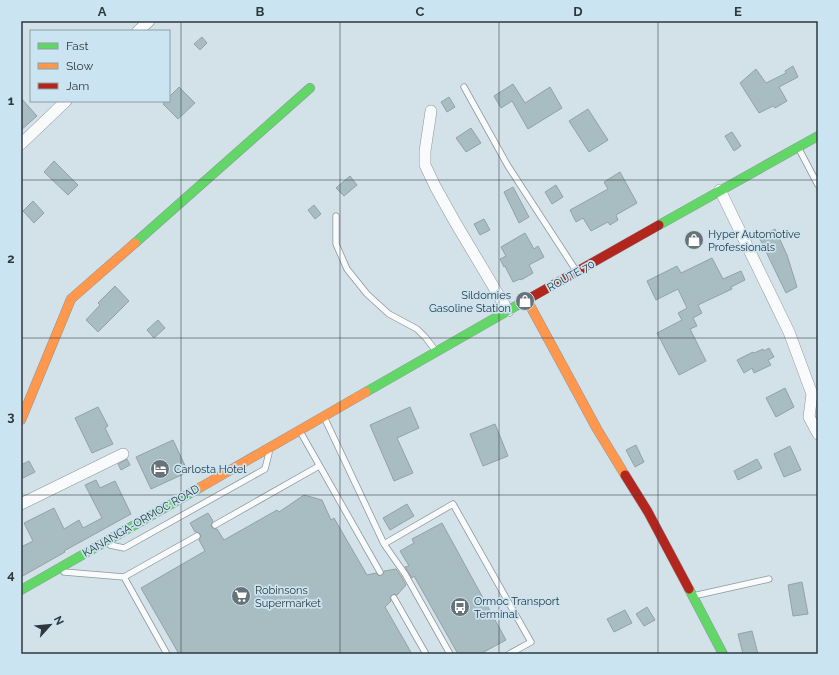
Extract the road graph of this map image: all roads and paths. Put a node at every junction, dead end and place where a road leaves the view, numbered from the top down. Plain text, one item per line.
1 (149, 21) edge
2 (139, 30) edge
3 (464, 87) dead end
4 (310, 88) dead end
5 (65, 102) edge
6 (431, 111) dead end
7 (818, 136) edge
8 (21, 144) edge
9 (798, 147) junction
10 (818, 185) edge
11 (720, 190) junction
12 (336, 216) dead end
13 (578, 272) junction
14 (527, 300) junction
15 (508, 311) junction
16 (436, 352) junction
17 (324, 417) junction
18 (21, 420) edge
19 (299, 431) junction
20 (818, 434) edge
21 (270, 447) junction
22 (123, 454) dead end
23 (320, 466) junction
24 (21, 504) edge
25 (215, 525) dead end
26 (197, 536) dead end
27 (102, 544) junction
28 (384, 544) junction
29 (55, 571) junction
30 (380, 572) dead end
31 (124, 577) junction
32 (769, 579) dead end
33 (21, 590) edge
34 (692, 596) junction
35 (394, 598) dead end
36 (167, 654) edge
37 (426, 654) edge
38 (450, 654) edge
39 (509, 654) edge
40 (723, 654) edge

1 - 2 street
3 - 13 lane
4 - 18 main road
5 - 8 street
6 - 15 street
7 - 9 main road, ROUTE 70
9 - 10 lane
9 - 11 main road, ROUTE 70
11 - 13 main road, ROUTE 70
11 - 20 street
12 - 16 lane
13 - 14 main road, ROUTE 70
14 - 15 main road, ROUTE 70
14 - 34 main road
15 - 16 main road, ROUTE 70
16 - 17 main road, ROUTE 70
17 - 19 main road, KANANGA-ORMOC ROAD
17 - 28 lane
19 - 21 main road, KANANGA-ORMOC ROAD
19 - 23 lane
21 - 27 main road, KANANGA-ORMOC ROAD
21 - 27 lane
22 - 24 street
23 - 25 lane
23 - 30 lane
26 - 31 lane
27 - 29 main road, KANANGA-ORMOC ROAD
28 - 38 lane
28 - 39 lane
29 - 31 lane
29 - 33 main road, KANANGA-ORMOC ROAD
31 - 36 lane
32 - 34 lane
34 - 40 main road
35 - 37 lane

